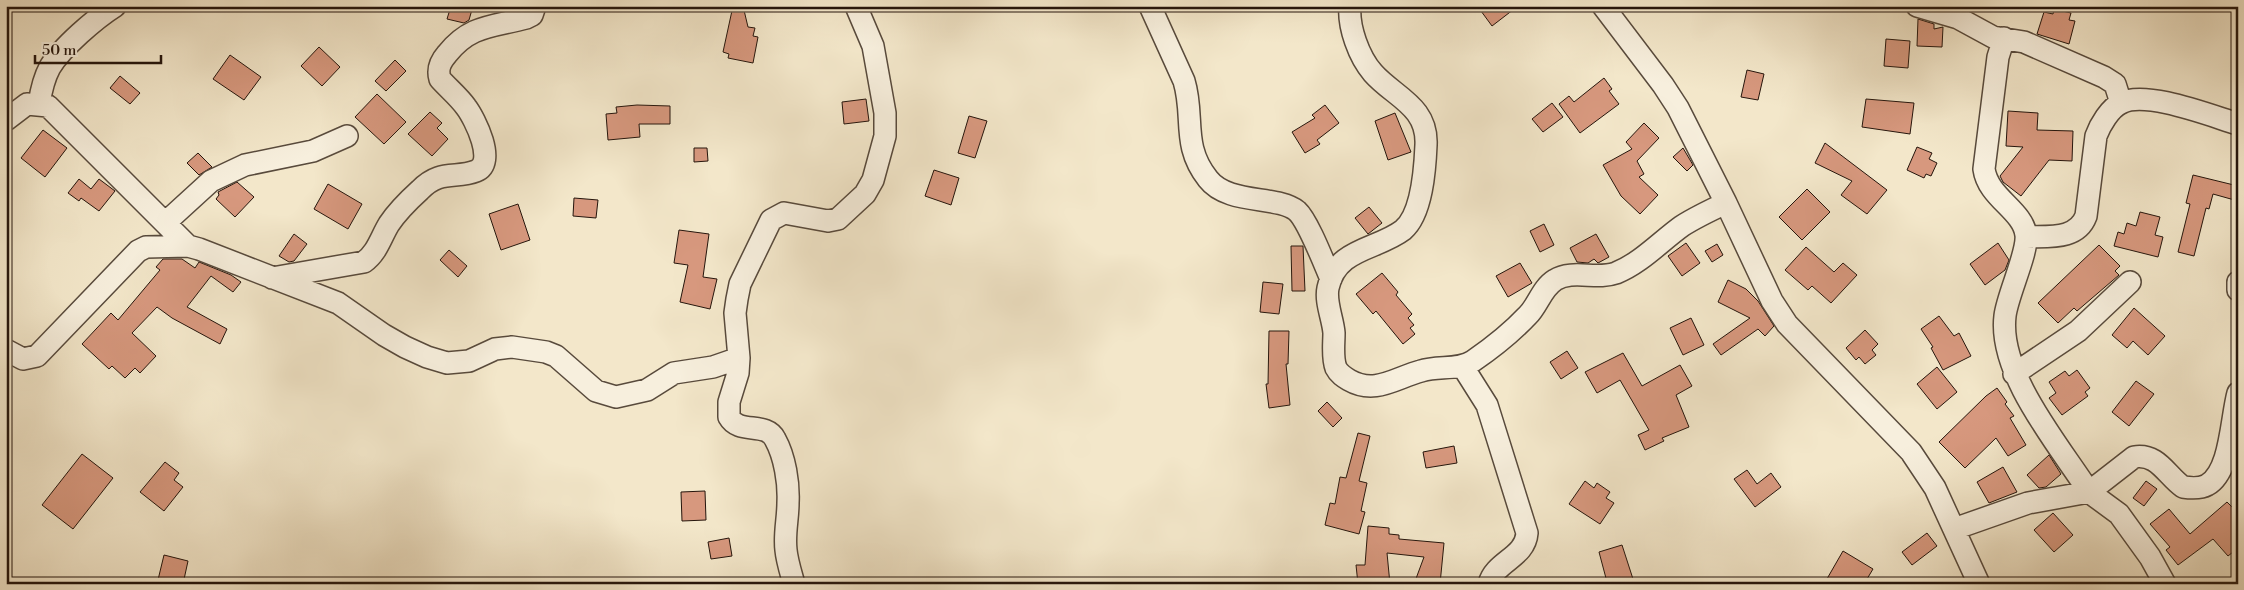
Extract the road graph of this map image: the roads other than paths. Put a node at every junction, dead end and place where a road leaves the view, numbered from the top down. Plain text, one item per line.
1 (115, 6) edge
2 (536, 6) edge
3 (856, 6) edge
4 (1150, 6) edge
5 (1350, 6) edge
6 (1603, 6) edge
7 (1917, 6) edge
8 (2004, 38) junction
9 (2121, 102) junction
10 (39, 104) junction
11 (6, 120) edge
12 (2238, 124) edge
13 (348, 136) dead end
14 (1726, 203) junction
15 (165, 223) junction
16 (2027, 237) junction
17 (188, 246) junction
18 (272, 278) junction
19 (1331, 279) junction
20 (2130, 282) dead end
21 (2238, 282) edge
22 (2238, 290) edge
23 (6, 350) edge
24 (739, 358) junction
25 (1463, 367) junction
26 (2014, 374) junction
27 (2238, 393) edge
28 (2089, 492) junction
29 (1954, 529) junction
30 (794, 584) edge
31 (1489, 584) edge
32 (1979, 584) edge
33 (2164, 584) edge

1 - 10 street
2 - 18 street
3 - 24 street
4 - 19 street
5 - 19 street
6 - 14 street
7 - 8 street
8 - 9 street
8 - 16 street
9 - 12 street
9 - 16 street
10 - 11 street
10 - 15 street
13 - 15 street
14 - 25 street
14 - 29 street
15 - 17 street
16 - 26 street
17 - 18 street
17 - 23 street
18 - 24 street
19 - 25 street
20 - 26 street
21 - 22 street
24 - 30 street
25 - 31 street
26 - 28 street
27 - 28 street
28 - 29 street
28 - 33 street
29 - 32 street

